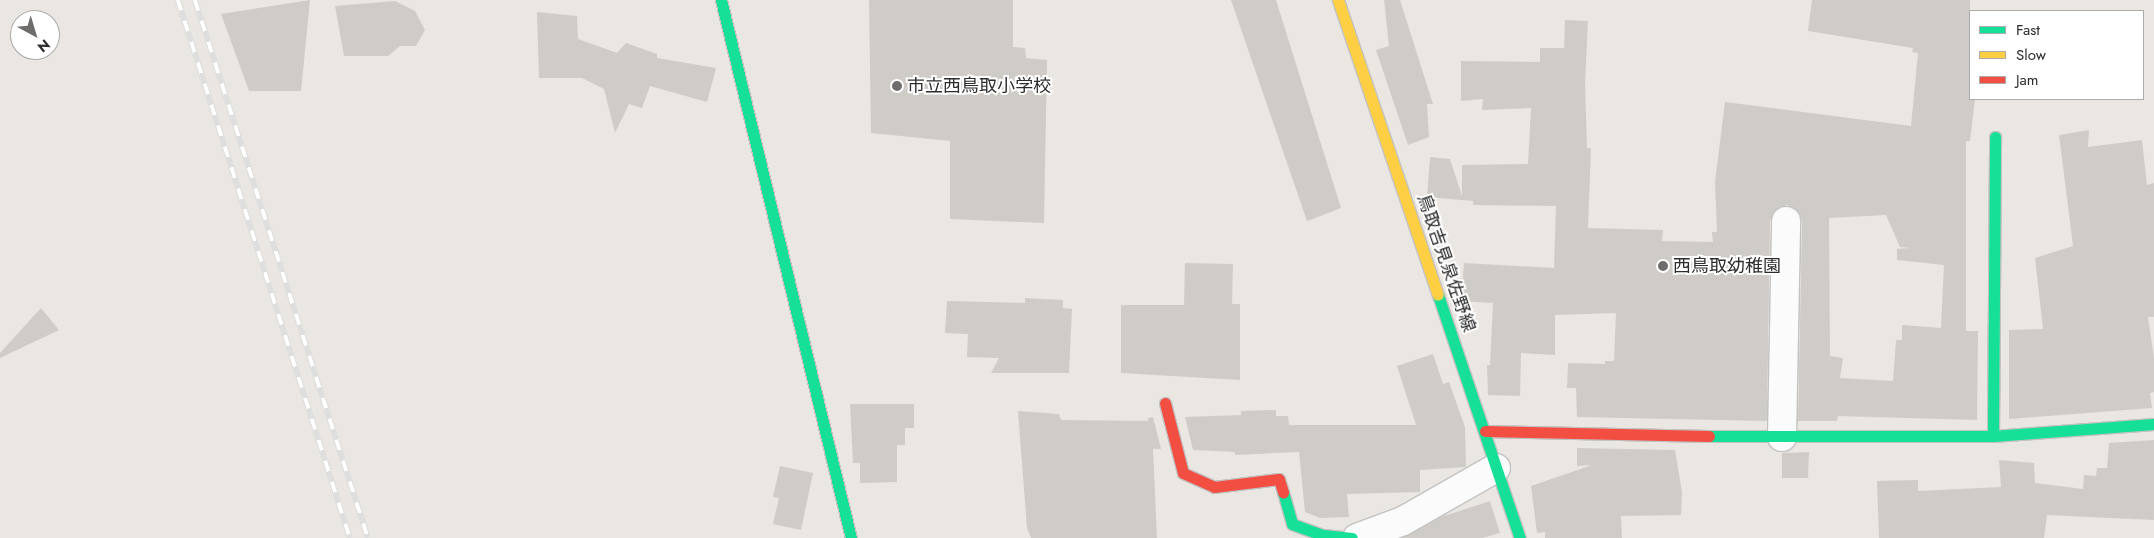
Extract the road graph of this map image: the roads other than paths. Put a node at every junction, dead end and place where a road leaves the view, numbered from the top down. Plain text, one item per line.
1 (722, 0) edge
2 (1338, 0) edge
3 (1995, 137) dead end
4 (1786, 221) dead end
5 (1165, 403) dead end
6 (2154, 424) edge
7 (1484, 431) junction
8 (1993, 436) junction
9 (1782, 437) junction
10 (1496, 468) junction
11 (851, 538) edge
12 (1352, 538) edge
13 (1357, 538) edge
14 (1520, 538) edge

1 - 11 street
2 - 7 street, 鳥取吉見泉佐野線
3 - 8 street
4 - 9 street
5 - 12 street
6 - 8 street
7 - 9 street
7 - 10 street, 鳥取吉見泉佐野線
8 - 9 street
10 - 13 street
10 - 14 street, 鳥取吉見泉佐野線

